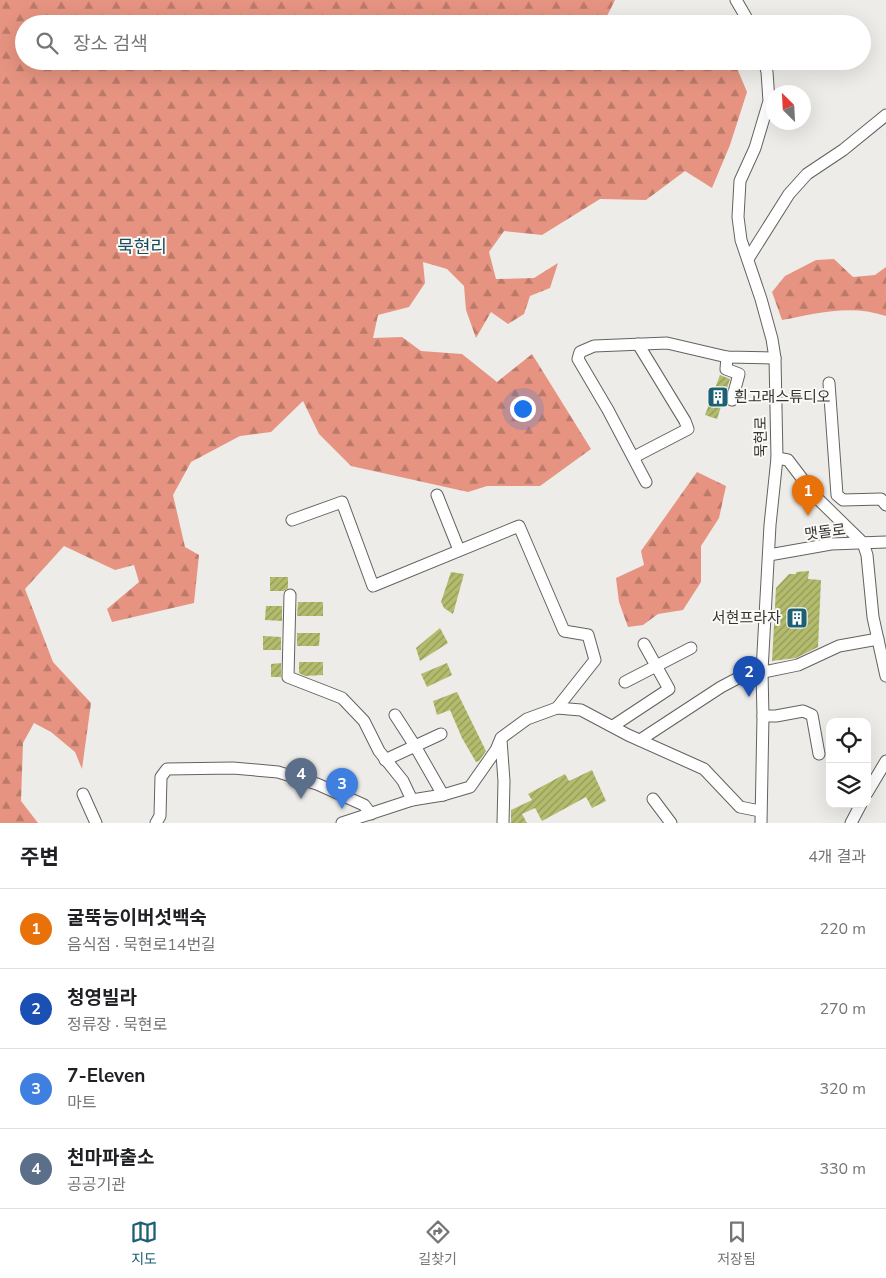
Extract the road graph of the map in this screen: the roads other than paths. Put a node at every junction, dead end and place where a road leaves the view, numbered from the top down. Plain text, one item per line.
1 (736, 0) edge
2 (745, 15) edge
3 (767, 70) edge
4 (886, 115) edge
5 (748, 259) junction
6 (638, 344) junction
7 (727, 357) junction
8 (775, 358) junction
9 (829, 383) dead end
10 (732, 400) dead end
11 (634, 457) junction
12 (777, 458) junction
13 (646, 482) dead end
14 (437, 495) dead end
15 (886, 505) edge
16 (292, 520) dead end
17 (886, 542) edge
18 (863, 543) junction
19 (459, 550) junction
20 (769, 555) junction
21 (290, 595) dead end
22 (881, 635) edge
23 (644, 644) dead end
24 (691, 648) dead end
25 (656, 666) junction
26 (762, 671) junction
27 (886, 676) edge
28 (625, 682) dead end
29 (557, 708) junction
30 (396, 715) dead end
31 (764, 716) junction
32 (613, 726) junction
33 (441, 734) dead end
34 (501, 738) junction
35 (640, 740) junction
36 (415, 746) junction
37 (819, 754) dead end
38 (386, 760) junction
39 (886, 761) edge
40 (871, 786) edge
41 (83, 794) dead end
42 (443, 795) junction
43 (653, 799) dead end
44 (412, 800) junction
45 (859, 808) edge
46 (371, 814) junction
47 (761, 817) edge
48 (96, 823) edge
49 (156, 823) edge
50 (342, 823) edge
51 (503, 823) edge
52 (670, 823) edge
53 (851, 823) edge

1 - 2 street
3 - 5 street, 묵현로
4 - 5 street
5 - 8 street, 묵현로
6 - 7 street
6 - 11 street
6 - 11 street
7 - 8 street
7 - 10 street
8 - 12 street, 묵현로
9 - 15 street
11 - 13 street
12 - 18 street
12 - 20 street, 묵현로
14 - 19 street
16 - 19 street
17 - 18 street, 맷돌로
18 - 20 street, 맷돌로
18 - 22 street
19 - 29 street
20 - 26 street, 묵현로
21 - 38 street
22 - 26 street
22 - 27 street
23 - 25 street
24 - 25 street
25 - 28 street
25 - 32 street
26 - 31 street, 묵현로
26 - 35 street
29 - 32 street
29 - 34 street
30 - 36 street
31 - 37 street
31 - 47 street, 묵현로
32 - 35 street
33 - 36 street
34 - 42 street
34 - 51 street
35 - 47 street
36 - 38 street
36 - 42 street
38 - 44 street
39 - 40 street
41 - 48 street
42 - 44 street
43 - 52 street
44 - 46 street
45 - 53 street
46 - 49 street
46 - 50 street

